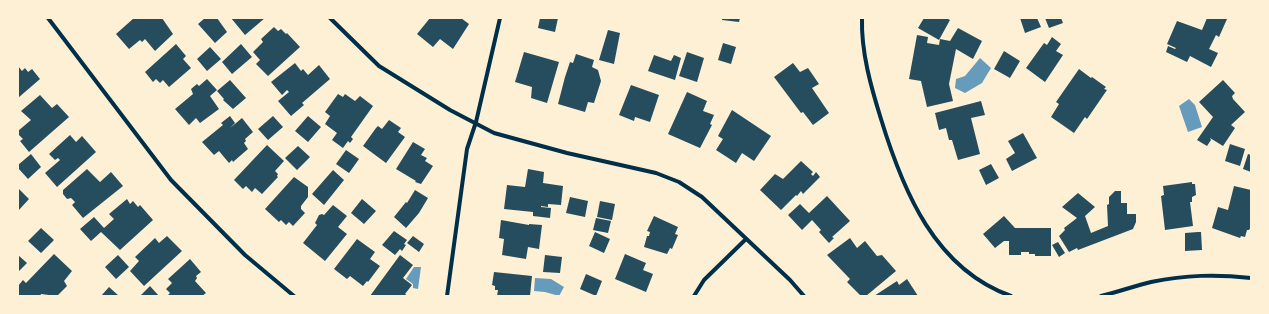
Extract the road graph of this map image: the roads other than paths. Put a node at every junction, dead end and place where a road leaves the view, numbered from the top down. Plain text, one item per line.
1 (48, 18) edge
2 (330, 18) edge
3 (500, 18) edge
4 (862, 18) edge
5 (476, 122) junction
6 (746, 240) junction
7 (1251, 278) edge
8 (1123, 294) edge
9 (294, 296) edge
10 (447, 296) edge
11 (694, 296) edge
12 (804, 296) edge
13 (1011, 296) edge
14 (1101, 296) edge

1 - 9 street
2 - 5 street
3 - 5 street
4 - 13 street
5 - 6 street
5 - 10 street
6 - 11 street
6 - 12 street
7 - 8 street
8 - 14 street

